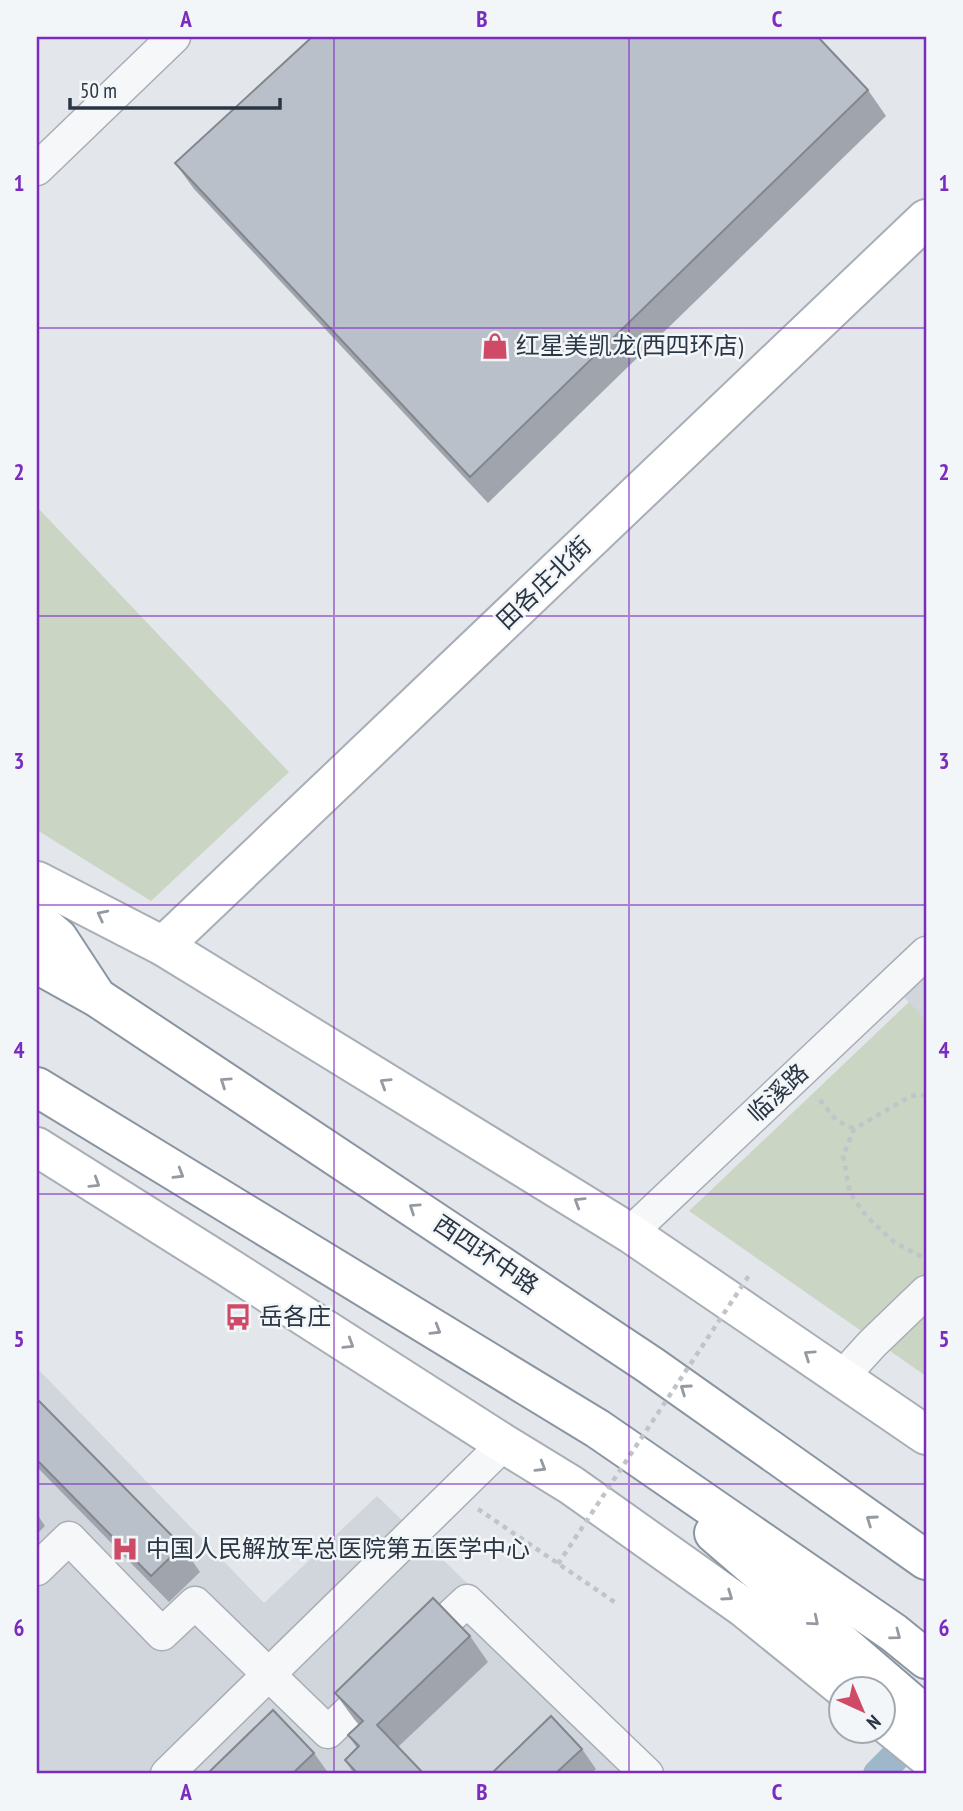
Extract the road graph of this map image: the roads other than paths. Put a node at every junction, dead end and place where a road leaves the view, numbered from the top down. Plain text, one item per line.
1 (174, 37) edge
2 (37, 169) edge
3 (926, 219) edge
4 (37, 881) edge
5 (37, 920) edge
6 (163, 946) junction
7 (926, 953) edge
8 (37, 964) edge
9 (97, 998) junction
10 (37, 1087) edge
11 (37, 1147) edge
12 (631, 1233) junction
13 (926, 1292) edge
14 (842, 1377) junction
15 (598, 1429) junction
16 (926, 1435) edge
17 (504, 1444) junction
18 (926, 1560) edge
19 (37, 1569) edge
20 (926, 1658) edge
21 (268, 1675) junction
22 (827, 1676) edge
23 (926, 1716) edge
24 (897, 1732) edge
25 (926, 1756) edge
26 (167, 1774) edge
27 (647, 1774) edge

1 - 2 street
3 - 6 main road, 田各庄北街
6 -> 4 main road
5 - 9 main road
12 -> 6 main road
7 - 12 street, 临溪路
8 - 9 main road, 西四环中路
18 -> 9 main road, 西四环中路
10 -> 15 main road
11 -> 17 main road
14 -> 12 main road
13 - 14 street
14 - 16 main road
15 -> 20 main road
15 -> 23 main road
17 - 21 street
17 -> 22 main road
19 - 21 street
21 - 26 street
21 - 27 street
24 - 25 main road

